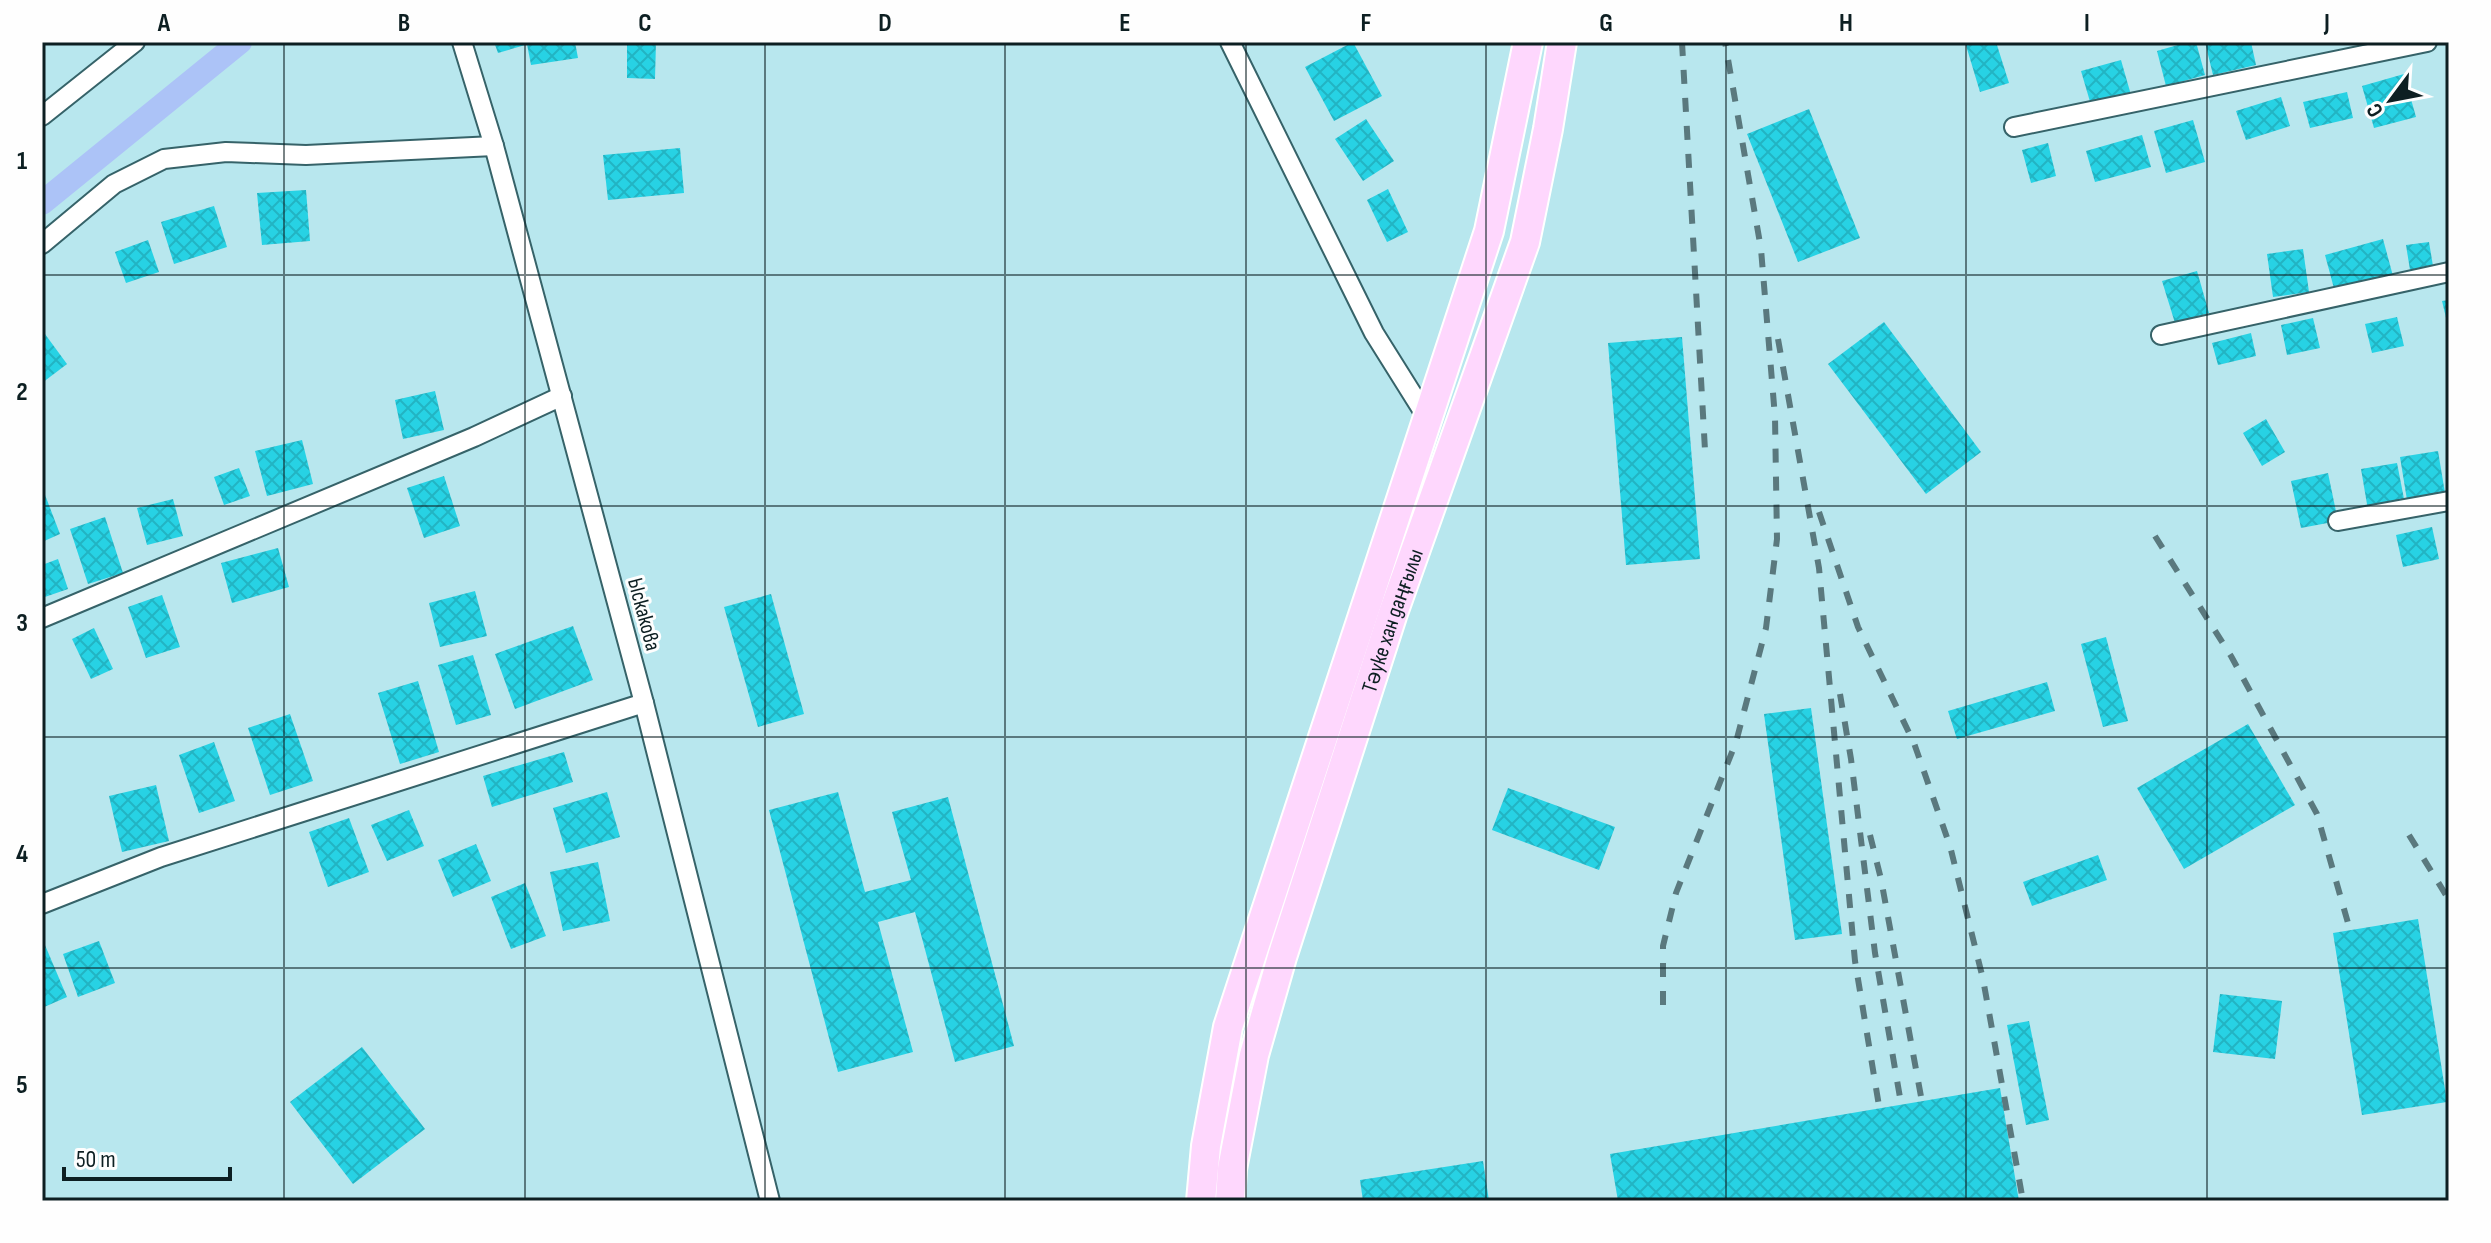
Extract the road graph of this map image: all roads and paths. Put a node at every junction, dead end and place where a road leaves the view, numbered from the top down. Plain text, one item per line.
1 (135, 42) edge
2 (462, 42) edge
3 (1230, 42) edge
4 (1528, 42) edge
5 (1562, 42) edge
6 (2427, 42) edge
7 (42, 116) edge
8 (2014, 127) dead end
9 (494, 146) junction
10 (1489, 231) junction
11 (1525, 242) junction
12 (42, 244) edge
13 (2449, 272) edge
14 (2161, 335) dead end
15 (562, 396) junction
16 (1426, 416) junction
17 (2449, 501) edge
18 (2338, 521) dead end
19 (1365, 606) junction
20 (1392, 616) junction
21 (42, 618) edge
22 (644, 703) junction
23 (42, 904) edge
24 (770, 1201) edge
25 (1201, 1201) edge
26 (1230, 1201) edge

1 - 7 street
2 - 9 street, Ыскакова
3 - 16 street
4 - 10 main road, Тәуке хан даңғылы
5 - 11 main road, Тәуке хан даңғылы
6 - 8 street
9 - 12 street
9 - 15 street, Ыскакова
10 - 11 main road
10 - 16 main road, Тәуке хан даңғылы
11 - 20 main road, Тәуке хан даңғылы
13 - 14 street
15 - 21 street
15 - 22 street, Ыскакова
16 - 19 main road, Тәуке хан даңғылы
17 - 18 street
19 - 20 main road
19 - 25 main road, Тәуке хан даңғылы
20 - 26 main road, Тәуке хан даңғылы
22 - 23 street
22 - 24 street, Ыскакова

